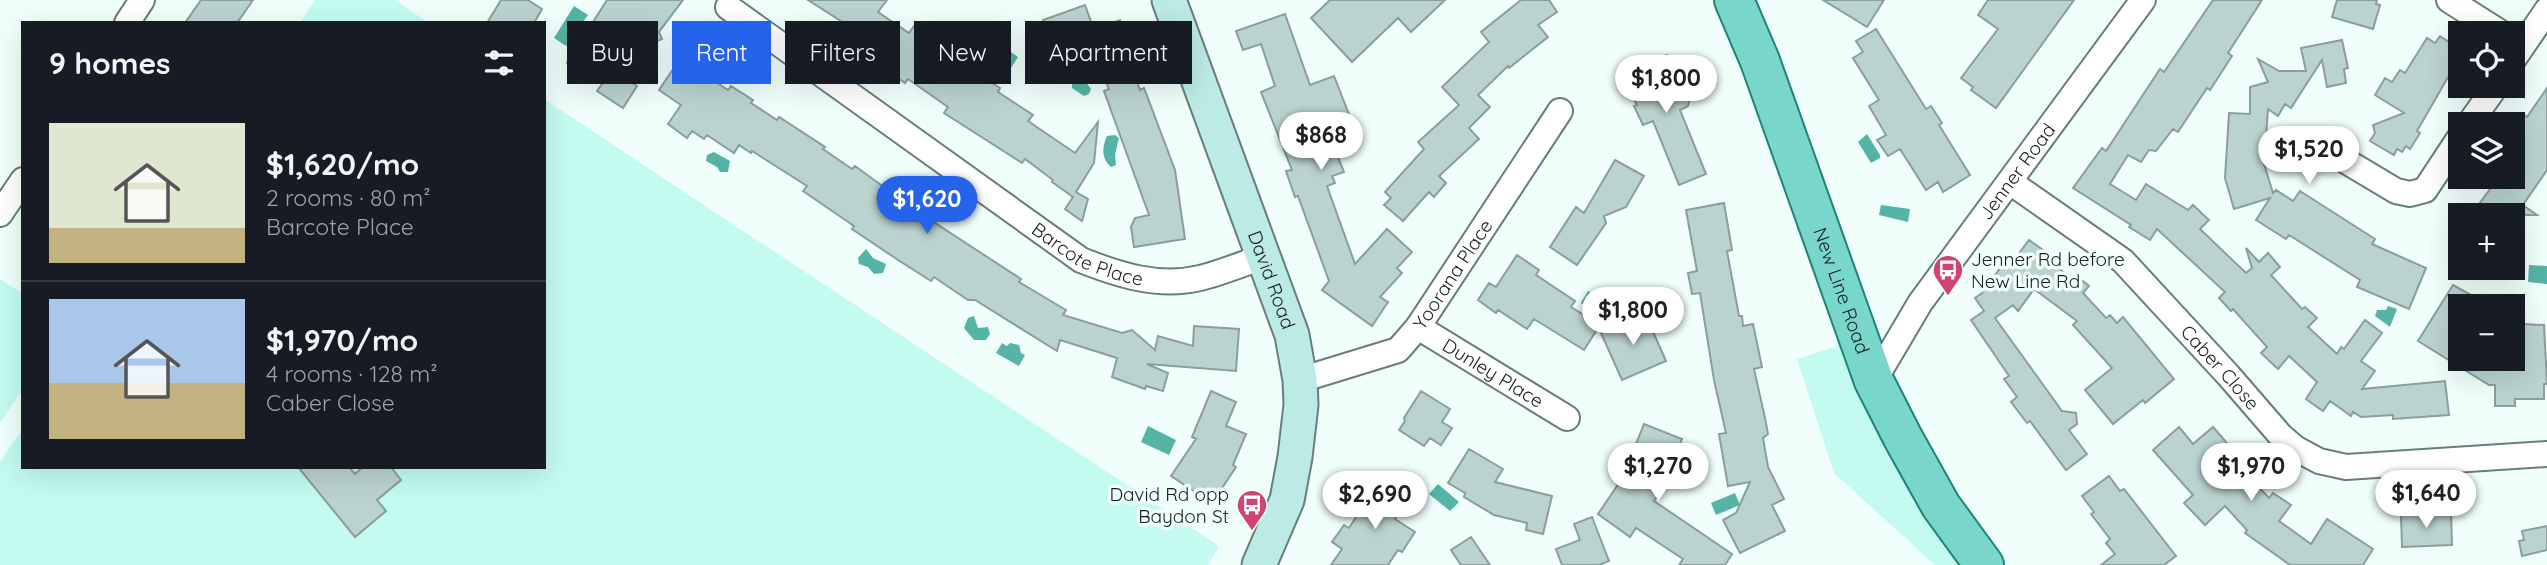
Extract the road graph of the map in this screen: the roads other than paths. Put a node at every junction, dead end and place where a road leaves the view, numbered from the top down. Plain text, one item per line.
1 (142, 0) edge
2 (1169, 0) edge
3 (1734, 0) edge
4 (2143, 0) edge
5 (2449, 0) edge
6 (728, 7) dead end
7 (2547, 10) edge
8 (128, 21) edge
9 (2482, 21) edge
10 (2525, 38) edge
11 (1560, 110) dead end
12 (2329, 151) dead end
13 (2448, 155) edge
14 (21, 183) edge
15 (2010, 183) junction
16 (0, 214) edge
17 (1263, 257) junction
18 (1418, 327) junction
19 (1300, 380) junction
20 (1874, 381) junction
21 (1567, 418) dead end
22 (2547, 454) edge
23 (1259, 565) edge
24 (1984, 565) edge

1 - 8 street
2 - 17 street, David Road
3 - 20 main road, New Line Road
4 - 15 street, Jenner Road
5 - 9 street
6 - 17 street, Barcote Place
7 - 10 street
11 - 18 street, Yoorana Place
12 - 13 street
14 - 16 street
15 - 20 street, Jenner Road
15 - 22 street, Caber Close
17 - 19 street, David Road
18 - 19 street, Yoorana Place
18 - 21 street, Dunley Place
19 - 23 street, David Road
20 - 24 main road, New Line Road

